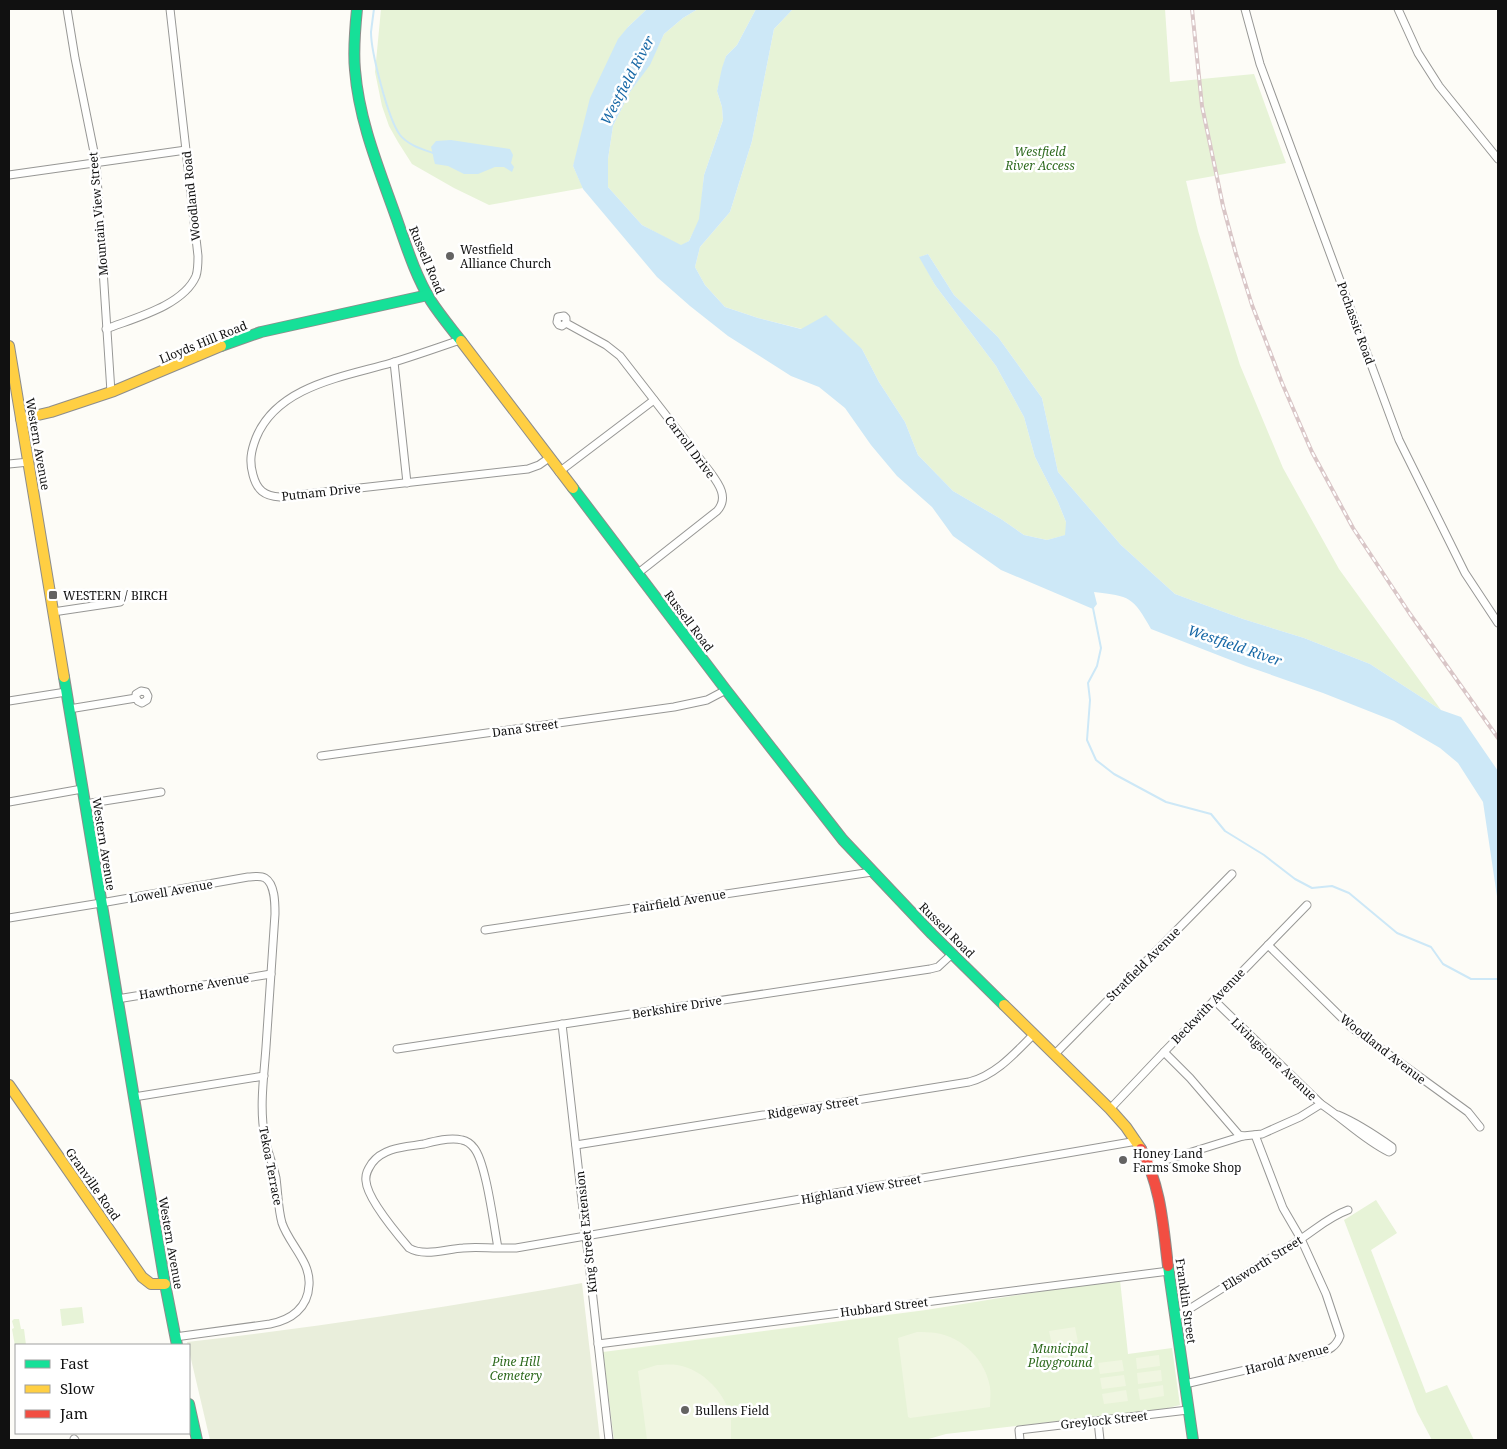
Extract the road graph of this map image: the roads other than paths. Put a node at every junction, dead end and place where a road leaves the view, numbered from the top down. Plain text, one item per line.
1 (67, 9) edge
2 (170, 9) edge
3 (357, 9) edge
4 (1245, 9) edge
5 (1398, 9) edge
6 (186, 150) junction
7 (1498, 159) edge
8 (96, 162) junction
9 (9, 175) edge
10 (428, 295) junction
11 (566, 323) dead end
12 (106, 329) junction
13 (460, 340) junction
14 (9, 346) edge
15 (394, 362) junction
16 (11, 371) edge
17 (111, 392) junction
18 (654, 400) junction
19 (21, 419) junction
20 (549, 458) junction
21 (28, 462) junction
22 (9, 464) edge
23 (559, 472) junction
24 (407, 483) junction
25 (637, 574) junction
26 (120, 602) dead end
27 (53, 612) junction
28 (1498, 623) edge
29 (726, 690) junction
30 (66, 692) junction
31 (136, 698) dead end
32 (9, 701) edge
33 (69, 709) junction
34 (321, 756) dead end
35 (82, 789) junction
36 (161, 792) dead end
37 (9, 802) edge
38 (85, 804) junction
39 (872, 872) junction
40 (1232, 874) dead end
41 (270, 886) joint
42 (101, 903) junction
43 (1307, 905) dead end
44 (9, 918) edge
45 (485, 930) dead end
46 (1268, 945) junction
47 (952, 954) junction
48 (271, 974) junction
49 (117, 999) junction
50 (1214, 1000) junction
51 (562, 1024) junction
52 (1034, 1034) junction
53 (397, 1049) dead end
54 (1164, 1052) junction
55 (1055, 1054) junction
56 (264, 1076) junction
57 (9, 1086) edge
58 (134, 1097) junction
59 (1320, 1104) junction
60 (1110, 1108) junction
61 (1338, 1115) junction
62 (1480, 1127) dead end
63 (1255, 1135) junction
64 (1243, 1136) junction
65 (1137, 1141) junction
66 (576, 1145) junction
67 (1150, 1165) junction
68 (1348, 1210) dead end
69 (586, 1236) junction
70 (1300, 1240) junction
71 (498, 1248) junction
72 (1169, 1271) junction
73 (165, 1284) junction
74 (1175, 1318) junction
75 (176, 1341) edge
76 (598, 1344) junction
77 (1184, 1384) junction
78 (190, 1408) edge
79 (1188, 1410) junction
80 (1098, 1421) junction
81 (197, 1440) edge
82 (609, 1440) edge
83 (1020, 1440) edge
84 (1100, 1440) edge
85 (1193, 1440) edge

1 - 8 street, Mountain View Street
2 - 6 street, Woodland Road
3 - 10 main road, Russell Road
4 - 28 street, Pochassic Road
5 - 7 street
6 - 8 street
6 - 12 street, Woodland Road
8 - 9 street
8 - 12 street, Mountain View Street
10 - 13 main road, Russell Road
10 - 17 main road, Lloyds Hill Road
11 - 18 street, Carroll Drive
12 - 17 street, Mountain View Street
13 - 15 street, Putnam Drive
13 - 20 main road, Russell Road
14 - 16 main road, Western Avenue
15 - 24 street
15 - 24 street, Putnam Drive
16 - 19 main road, Western Avenue
17 - 19 main road, Lloyds Hill Road
18 - 23 street
18 - 25 street, Carroll Drive
19 - 21 main road, Western Avenue
20 - 23 main road, Russell Road
20 - 24 street, Putnam Drive
21 - 22 street
21 - 27 main road, Western Avenue
23 - 25 main road, Russell Road
25 - 29 main road, Russell Road
26 - 27 street
27 - 30 main road, Western Avenue
29 - 34 street, Dana Street
29 - 39 main road, Russell Road
30 - 32 street
30 - 33 main road, Western Avenue
31 - 33 street
33 - 35 main road, Western Avenue
35 - 37 street
35 - 38 main road, Western Avenue
36 - 38 street
38 - 42 main road, Western Avenue
39 - 45 street, Fairfield Avenue
39 - 47 main road, Russell Road
40 - 55 street, Stratfield Avenue
41 - 42 street, Lowell Avenue
41 - 48 street, Tekoa Terrace
42 - 44 street, Lowell Avenue
42 - 49 main road, Western Avenue
43 - 46 street, Beckwith Avenue
46 - 50 street, Beckwith Avenue
46 - 62 street, Woodland Avenue
47 - 51 street, Berkshire Drive
47 - 52 main road, Russell Road
48 - 49 street, Hawthorne Avenue
48 - 56 street, Tekoa Terrace
49 - 58 main road, Western Avenue
50 - 54 street, Beckwith Avenue
50 - 59 street, Livingstone Avenue
51 - 53 street, Berkshire Drive
51 - 66 street, King Street Extension
52 - 55 main road, Russell Road
52 - 66 street, Ridgeway Street
54 - 60 street, Beckwith Avenue
54 - 64 street
55 - 60 main road, Russell Road
56 - 58 street
56 - 75 street, Tekoa Terrace
57 - 73 main road, Granville Road
58 - 73 main road, Western Avenue
59 - 61 street, Livingstone Avenue
59 - 63 street
60 - 65 main road, Russell Road
61 - 61 street, Livingstone Avenue
63 - 64 street
63 - 70 street
64 - 67 street
65 - 67 main road, Russell Road
65 - 69 street, Highland View Street
66 - 69 street, King Street Extension
67 - 72 main road, Franklin Street
68 - 70 street, Ellsworth Street
69 - 71 street, Highland View Street
69 - 76 street, King Street Extension
70 - 74 street, Ellsworth Street
70 - 77 street, Harold Avenue
71 - 71 street
72 - 74 main road, Franklin Street
72 - 76 street, Hubbard Street
73 - 75 main road, Western Avenue
74 - 77 main road, Franklin Street
76 - 82 street, King Street Extension
77 - 79 main road, Franklin Street
78 - 81 main road
79 - 80 street, Greylock Street
79 - 85 main road, Franklin Street
80 - 83 street, Greylock Street
80 - 84 street

